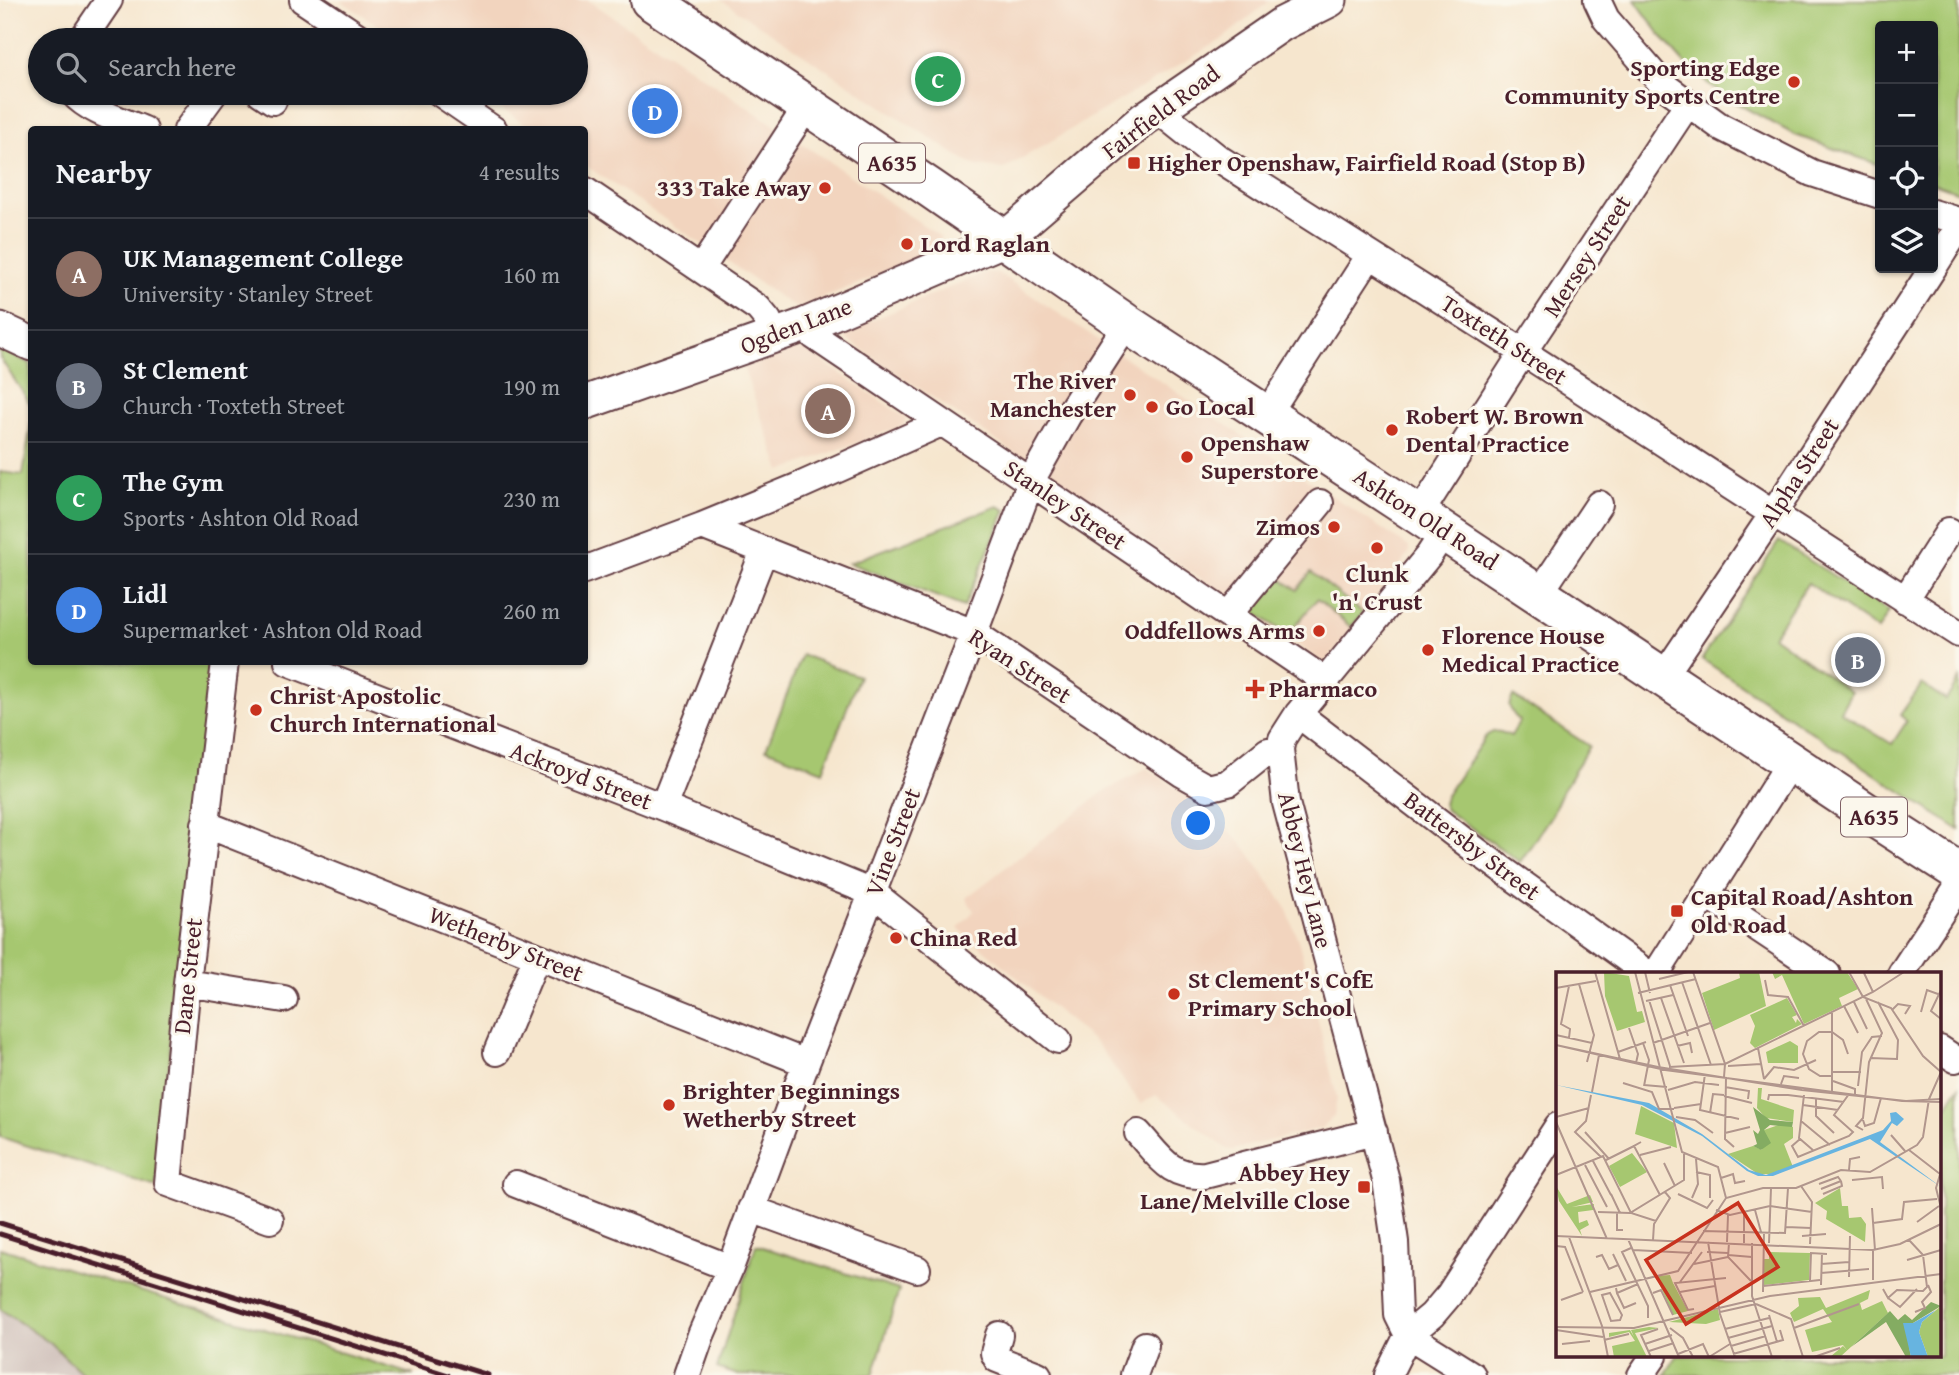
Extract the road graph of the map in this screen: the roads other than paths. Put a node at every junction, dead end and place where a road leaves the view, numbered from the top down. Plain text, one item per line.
1 (109, 0) edge
2 (303, 0) edge
3 (650, 0) edge
4 (1330, 0) edge
5 (1598, 0) edge
6 (90, 28) edge
7 (345, 28) edge
8 (1688, 103) junction
9 (89, 105) edge
10 (205, 105) edge
11 (458, 105) edge
12 (807, 106) junction
13 (1158, 110) junction
14 (135, 126) edge
15 (190, 126) edge
16 (489, 126) edge
17 (588, 193) edge
18 (1875, 193) edge
19 (1938, 215) edge
20 (1959, 221) edge
21 (1959, 227) edge
22 (1003, 240) junction
23 (1370, 255) junction
24 (1938, 260) edge
25 (701, 269) junction
26 (1930, 273) edge
27 (1127, 324) junction
28 (805, 325) junction
29 (0, 329) edge
30 (773, 336) junction
31 (28, 342) edge
32 (1523, 352) junction
33 (588, 403) edge
34 (1267, 415) junction
35 (941, 423) junction
36 (1031, 481) junction
37 (1320, 503) dead end
38 (1599, 504) dead end
39 (1773, 514) junction
40 (1432, 523) junction
41 (702, 526) junction
42 (1949, 531) dead end
43 (764, 551) junction
44 (588, 569) edge
45 (1539, 594) junction
46 (1905, 600) junction
47 (1229, 614) junction
48 (974, 634) junction
49 (1959, 634) edge
50 (225, 665) edge
51 (296, 665) edge
52 (339, 665) edge
53 (317, 673) junction
54 (1663, 677) junction
55 (1326, 682) junction
56 (1298, 714) junction
57 (1280, 749) junction
58 (1790, 761) junction
59 (663, 807) junction
60 (205, 824) junction
61 (1959, 872) edge
62 (1959, 885) edge
63 (873, 893) junction
64 (1708, 895) junction
65 (537, 956) junction
66 (1645, 972) edge
67 (1657, 972) edge
68 (1824, 972) edge
69 (1902, 972) edge
70 (187, 983) junction
71 (284, 999) dead end
72 (1058, 1040) dead end
73 (497, 1052) dead end
74 (806, 1063) junction
75 (1556, 1129) edge
76 (1374, 1132) junction
77 (1138, 1133) dead end
78 (516, 1184) dead end
79 (751, 1209) junction
80 (270, 1220) dead end
81 (730, 1268) junction
82 (917, 1269) dead end
83 (999, 1335) dead end
84 (1408, 1335) junction
85 (1145, 1345) dead end
86 (1653, 1358) edge
87 (690, 1367) edge
88 (1038, 1375) edge
89 (1134, 1375) edge
90 (1388, 1375) edge
91 (1472, 1375) edge
92 (1641, 1375) edge

1 - 6 street
2 - 7 street
3 - 12 highway, Ashton Old Road / A635
4 - 13 street, Fairfield Road
5 - 8 street
8 - 18 street
8 - 32 street, Mersey Street
9 - 14 street
10 - 15 street
11 - 16 street
12 - 22 highway, Ashton Old Road / A635
12 - 25 street
13 - 22 street, Fairfield Road
13 - 23 street, Toxteth Street
17 - 25 street
19 - 20 street
21 - 24 street, Alpha Street
22 - 27 highway, Ashton Old Road / A635
22 - 28 street, Ogden Lane
23 - 32 street, Toxteth Street
23 - 34 street
25 - 30 street
26 - 39 street, Alpha Street
27 - 34 highway, Ashton Old Road / A635
27 - 36 street, Vine Street
28 - 30 street, Ogden Lane
28 - 35 street, Stanley Street
29 - 31 street
30 - 33 street, Ogden Lane
32 - 39 street, Toxteth Street
32 - 40 street, Mersey Street
34 - 40 highway, Ashton Old Road / A635
35 - 36 street, Stanley Street
35 - 41 street
36 - 47 street, Stanley Street
36 - 48 street, Vine Street
37 - 47 street
38 - 45 street
39 - 46 street, Toxteth Street
39 - 54 street, Alpha Street
40 - 45 highway, Ashton Old Road / A635
40 - 55 street
41 - 43 street, Ryan Street
41 - 44 street
42 - 46 street
43 - 48 street, Ryan Street
43 - 59 street
45 - 54 highway, Ashton Old Road / A635
46 - 49 street, Toxteth Street
47 - 55 street, Stanley Street
48 - 57 street, Ryan Street
48 - 63 street, Vine Street
50 - 60 street, Dane Street
51 - 53 street, Ackroyd Street
52 - 53 street
53 - 59 street, Ackroyd Street
54 - 58 highway, Ashton Old Road / A635
55 - 56 street
56 - 57 street
56 - 66 street, Battersby Street
57 - 76 street, Abbey Hey Lane
58 - 61 highway, Ashton Old Road / A635
58 - 64 street
59 - 63 street, Ackroyd Street
60 - 65 street, Wetherby Street
60 - 70 street, Dane Street
62 - 69 street
63 - 72 street, Ackroyd Street
63 - 74 street, Vine Street
64 - 67 street
64 - 68 street
65 - 73 street
65 - 74 street, Wetherby Street
70 - 71 street
70 - 80 street, Dane Street
74 - 79 street, Vine Street
75 - 84 street
76 - 77 street
76 - 84 street, Abbey Hey Lane
78 - 81 street
79 - 81 street, Vine Street
79 - 82 street
81 - 87 street, Vine Street
83 - 88 street
84 - 90 street
84 - 91 street
85 - 89 street
86 - 92 street

